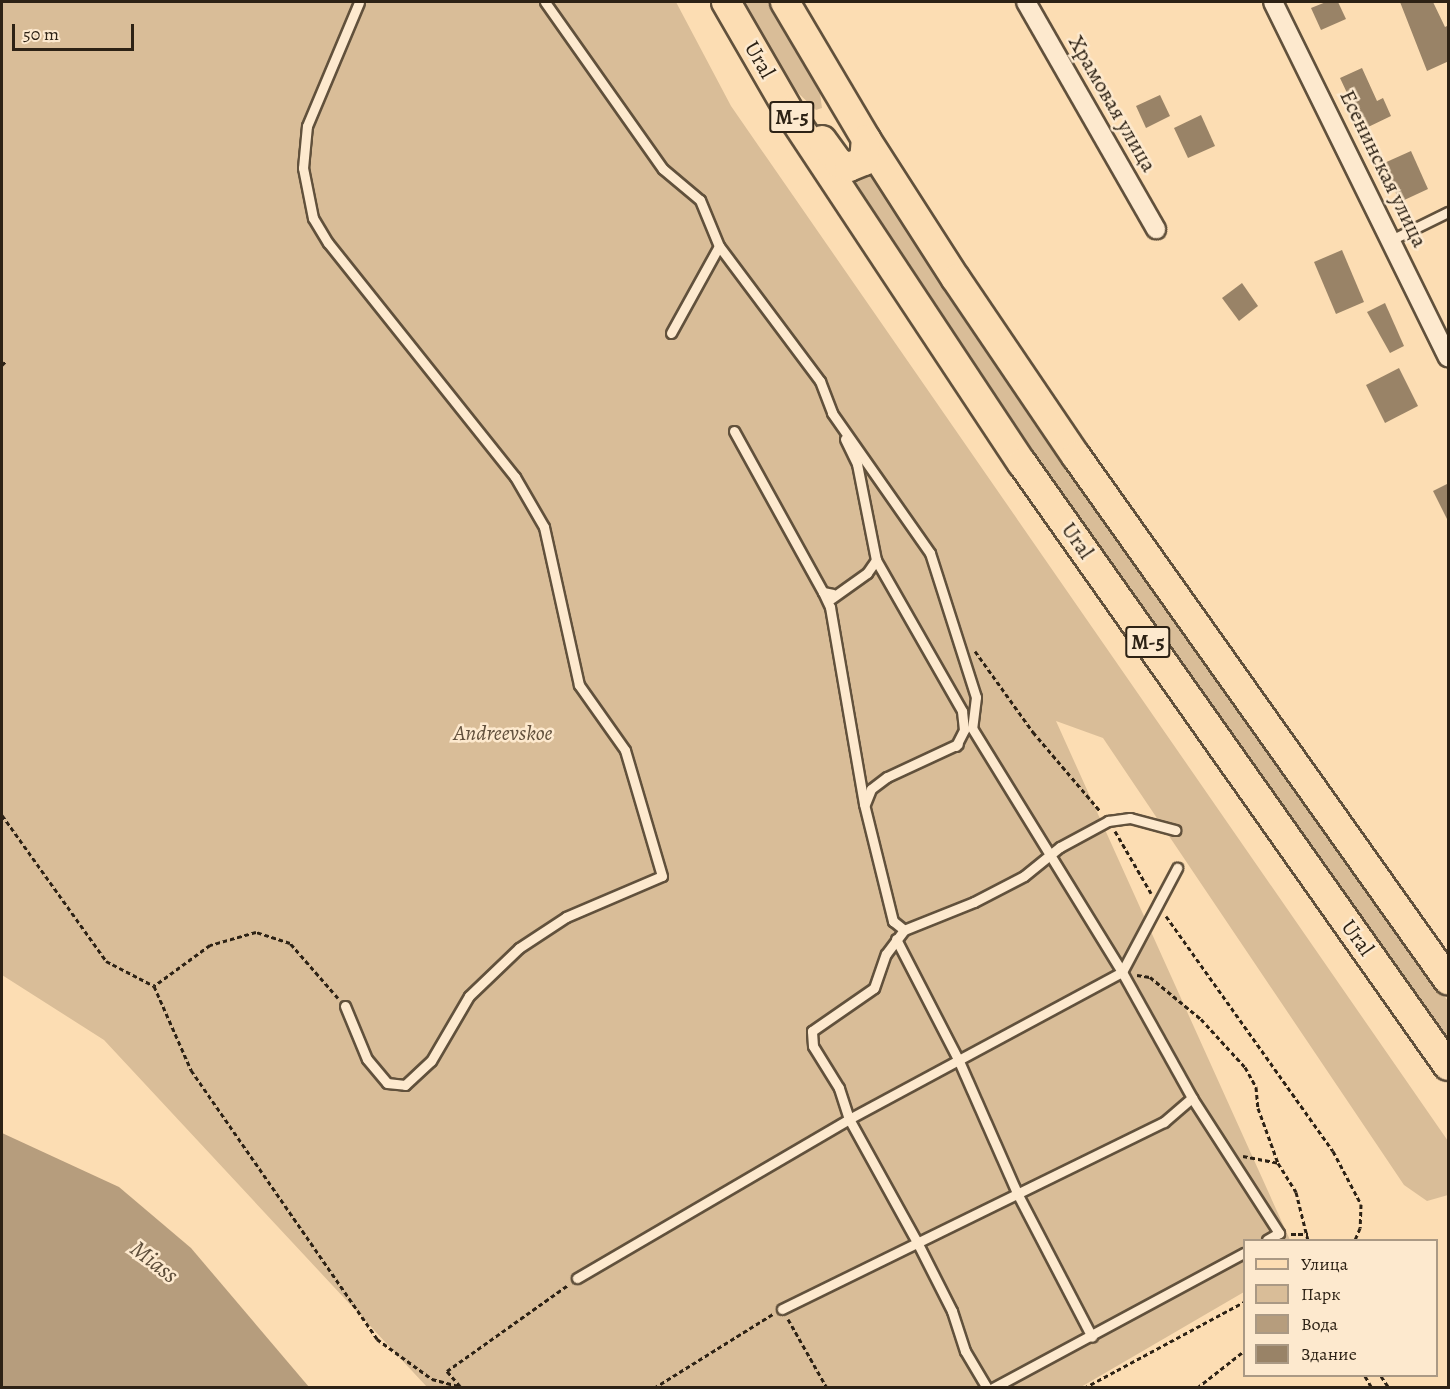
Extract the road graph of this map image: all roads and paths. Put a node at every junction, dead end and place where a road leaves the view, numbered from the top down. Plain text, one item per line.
1 (359, 2) edge
2 (544, 2) edge
3 (785, 2) edge
4 (1026, 2) edge
5 (1274, 2) edge
6 (731, 10) edge
7 (866, 139) junction
8 (1449, 212) edge
9 (1156, 230) dead end
10 (1391, 240) junction
11 (719, 246) junction
12 (670, 333) dead end
13 (1449, 357) edge
14 (6, 362) dead end
15 (2, 365) edge
16 (832, 413) junction
17 (734, 431) dead end
18 (876, 560) junction
19 (828, 593) junction
20 (971, 642) dead end
21 (972, 728) junction
22 (956, 747) junction
23 (864, 804) junction
24 (2, 815) edge
25 (1108, 821) junction
26 (1175, 830) dead end
27 (1050, 855) junction
28 (1178, 868) dead end
29 (1158, 904) junction
30 (904, 930) junction
31 (896, 939) junction
32 (1122, 972) junction
33 (1449, 980) edge
34 (154, 986) junction
35 (345, 1006) joint
36 (958, 1059) junction
37 (1449, 1066) edge
38 (1192, 1098) junction
39 (849, 1119) junction
40 (1227, 1152) junction
41 (1278, 1163) junction
42 (1017, 1193) junction
43 (1280, 1233) junction
44 (1308, 1234) junction
45 (1269, 1239) edge
46 (1308, 1239) edge
47 (1355, 1239) edge
48 (917, 1242) junction
49 (1243, 1254) edge
50 (577, 1278) joint
51 (1243, 1303) edge
52 (782, 1309) junction
53 (1092, 1337) junction
54 (1243, 1353) edge
55 (461, 1388) edge
56 (654, 1388) edge
57 (827, 1388) edge
58 (987, 1388) edge
59 (993, 1388) edge
60 (1084, 1388) edge
61 (1197, 1388) edge

1 - 35 lane
2 - 11 lane
3 - 7 main road, М-5
4 - 9 street, Храмовая улица
5 - 10 street, Есенинская улица
6 - 7 main road
6 - 37 main road, Ural / М-5
7 - 33 main road, М-5
8 - 10 lane
10 - 13 street, Есенинская улица
11 - 12 lane
11 - 16 lane
14 - 15 path
16 - 18 lane
16 - 21 lane
17 - 19 lane
18 - 19 lane
18 - 22 lane
19 - 23 lane
20 - 25 path
21 - 22 lane
21 - 27 lane
22 - 23 lane
23 - 30 lane
24 - 34 path
25 - 26 lane
25 - 27 lane
25 - 29 path
27 - 30 lane
27 - 32 lane
28 - 29 lane
29 - 32 lane
29 - 47 path
30 - 31 lane
31 - 36 lane
31 - 39 lane
32 - 36 lane
32 - 38 lane
32 - 41 path
34 - 35 path
34 - 55 path
36 - 39 lane
36 - 42 lane
38 - 40 lane
38 - 42 lane
39 - 48 lane
39 - 50 lane
40 - 41 path
40 - 43 lane
41 - 44 path
42 - 48 lane
42 - 53 lane
43 - 44 path
43 - 45 lane
44 - 46 path
48 - 52 lane
48 - 58 lane
49 - 53 lane
50 - 55 path
51 - 60 path
52 - 56 path
52 - 57 path
53 - 59 lane
54 - 61 path

